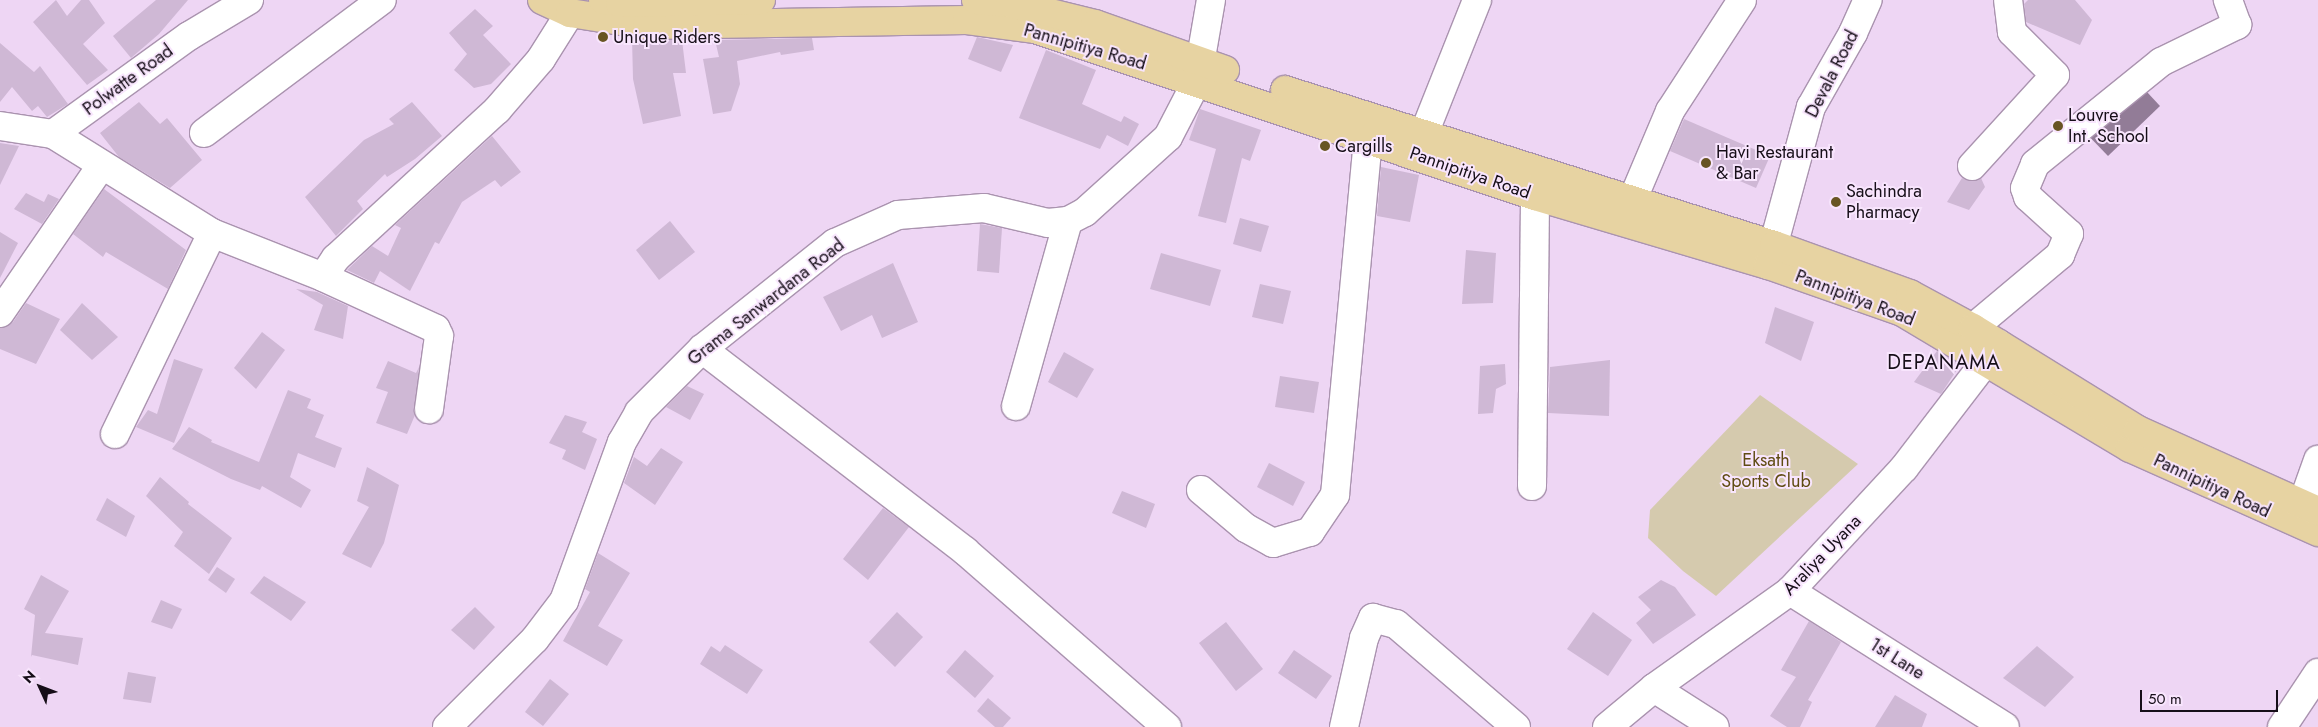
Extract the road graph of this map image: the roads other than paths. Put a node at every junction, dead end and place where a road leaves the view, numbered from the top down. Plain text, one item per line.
1 (249, 0) edge
2 (382, 0) edge
3 (542, 0) edge
4 (603, 0) edge
5 (761, 0) edge
6 (976, 0) edge
7 (1211, 0) edge
8 (1477, 0) edge
9 (1742, 0) edge
10 (1868, 0) edge
11 (2008, 0) edge
12 (2228, 0) edge
13 (1010, 2) edge
14 (570, 13) junction
15 (1199, 71) junction
16 (0, 126) edge
17 (204, 133) dead end
18 (53, 134) junction
19 (1423, 136) junction
20 (1368, 139) junction
21 (101, 166) junction
22 (1972, 166) dead end
23 (1535, 196) junction
24 (1632, 201) junction
25 (1068, 220) junction
26 (212, 234) junction
27 (1771, 255) junction
28 (323, 276) junction
29 (0, 313) edge
30 (1973, 328) junction
31 (702, 349) junction
32 (1993, 352) junction
33 (1016, 406) dead end
34 (428, 409) dead end
35 (115, 434) dead end
36 (2318, 460) edge
37 (1532, 486) dead end
38 (1201, 490) dead end
39 (2310, 508) edge
40 (2318, 532) edge
41 (1790, 591) junction
42 (2318, 673) edge
43 (1654, 688) junction
44 (447, 727) edge
45 (1167, 727) edge
46 (1344, 727) edge
47 (1516, 727) edge
48 (1608, 727) edge
49 (1715, 727) edge
50 (2005, 727) edge
51 (2282, 727) edge

1 - 18 street, Polwatte Road
2 - 17 street
3 - 14 main road, Pannipitiya Road
4 - 5 main road
6 - 13 main road, Pannipitiya Road
7 - 15 street, Grama Sanwardana Road
8 - 19 street
9 - 24 street
10 - 27 street, Devala Road
11 - 22 street
12 - 30 street
13 - 15 main road, Pannipitiya Road
14 - 15 main road, Pannipitiya Road
14 - 28 street
15 - 19 main road, Pannipitiya Road
15 - 20 main road, Pannipitiya Road
15 - 25 street, Grama Sanwardana Road
16 - 18 street
18 - 21 street
19 - 24 main road, Pannipitiya Road
20 - 23 main road, Pannipitiya Road
20 - 38 street
21 - 26 street
21 - 29 street
23 - 27 main road, Pannipitiya Road
23 - 37 street
24 - 27 main road, Pannipitiya Road
25 - 31 street, Grama Sanwardana Road
25 - 33 street
26 - 28 street
26 - 35 street
27 - 30 main road, Pannipitiya Road
27 - 32 main road, Pannipitiya Road
28 - 34 street
30 - 32 main road, Pannipitiya Road
31 - 44 street, Grama Sanwardana Road
31 - 45 street
32 - 39 main road, Pannipitiya Road
32 - 40 main road, Pannipitiya Road
32 - 41 street, Araliya Uyana
36 - 39 street
41 - 43 street, Araliya Uyana
41 - 50 street, 1st Lane
42 - 51 street
43 - 48 street, Araliya Uyana
43 - 49 street
46 - 47 street

